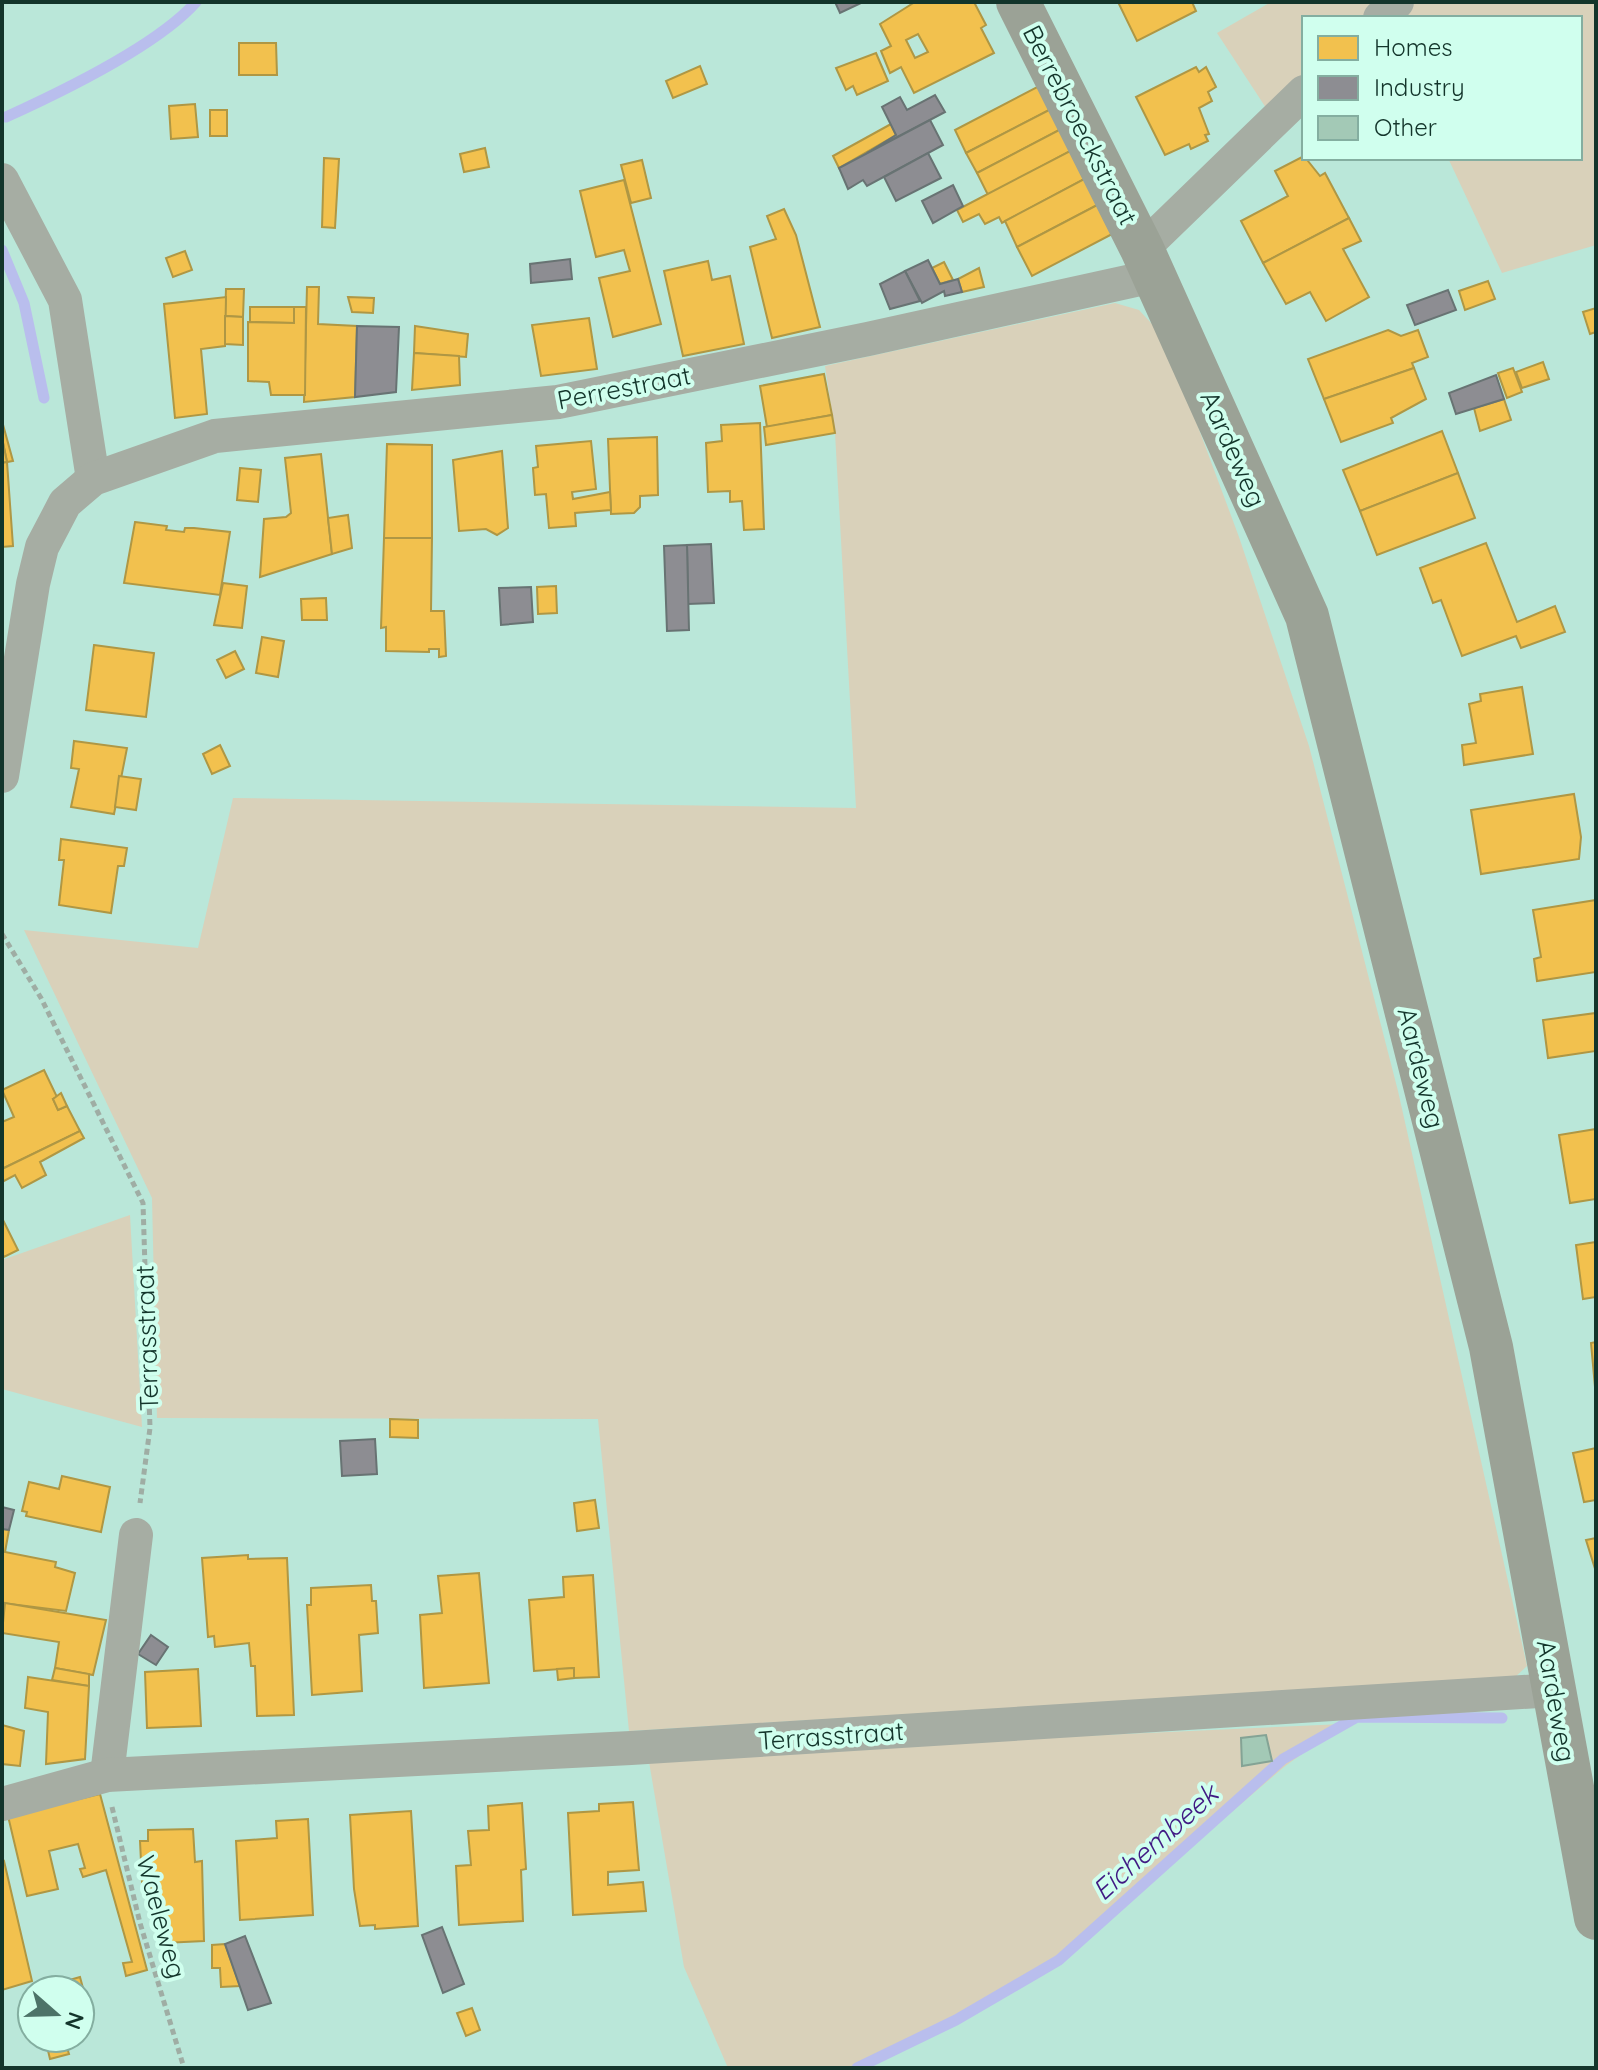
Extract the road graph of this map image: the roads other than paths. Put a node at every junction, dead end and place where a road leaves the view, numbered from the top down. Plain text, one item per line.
1 (1018, 2) edge
2 (1397, 2) edge
3 (1382, 16) edge
4 (1302, 94) edge
5 (2, 180) edge
6 (1148, 262) junction
7 (93, 479) junction
8 (2, 776) edge
9 (136, 1535) road end
10 (1555, 1690) junction
11 (107, 1775) junction
12 (2, 1804) edge
13 (1596, 1918) edge

1 - 6 street, Berrebroeckstraat
2 - 3 street
4 - 6 street
5 - 7 street
6 - 7 street, Perrestraat
6 - 10 street, Aardeweg
7 - 8 street
9 - 11 street
10 - 11 street, Terrasstraat
10 - 13 street, Aardeweg
11 - 12 street, Terrasstraat

